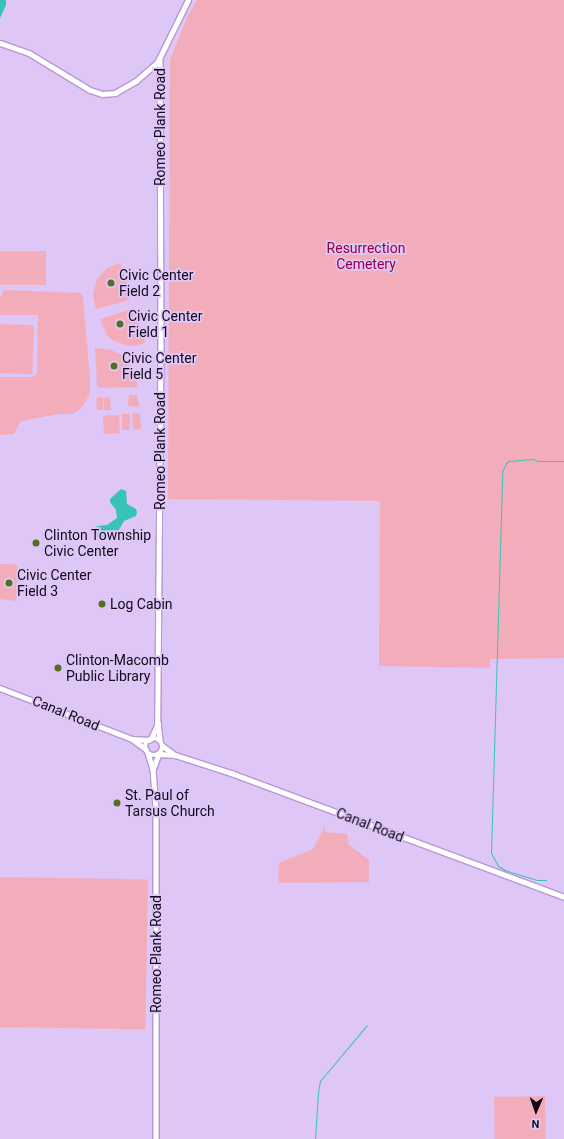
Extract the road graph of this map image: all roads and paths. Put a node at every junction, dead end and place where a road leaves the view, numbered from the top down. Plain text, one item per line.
1 (188, 0) edge
2 (0, 43) edge
3 (160, 60) junction
4 (0, 688) edge
5 (158, 723) junction
6 (132, 739) junction
7 (150, 739) junction
8 (160, 740) junction
9 (163, 746) junction
10 (147, 751) junction
11 (159, 754) junction
12 (175, 755) junction
13 (153, 770) junction
14 (564, 897) edge
15 (156, 1139) edge

1 - 3 street
2 - 3 street
3 - 5 street, Romeo Plank Road
4 - 6 street, Canal Road
5 - 7 street, Romeo Plank Road
5 - 8 street, Romeo Plank Road
6 - 7 street, Canal Road
6 - 10 street, Canal Road
7 - 8 street
7 - 10 street
8 - 9 street
9 - 11 street
9 - 12 street, Canal Road
10 - 11 street
10 - 13 street, Romeo Plank Road
11 - 12 street, Canal Road
11 - 13 street, Romeo Plank Road
12 - 14 street, Canal Road
13 - 15 street, Romeo Plank Road

